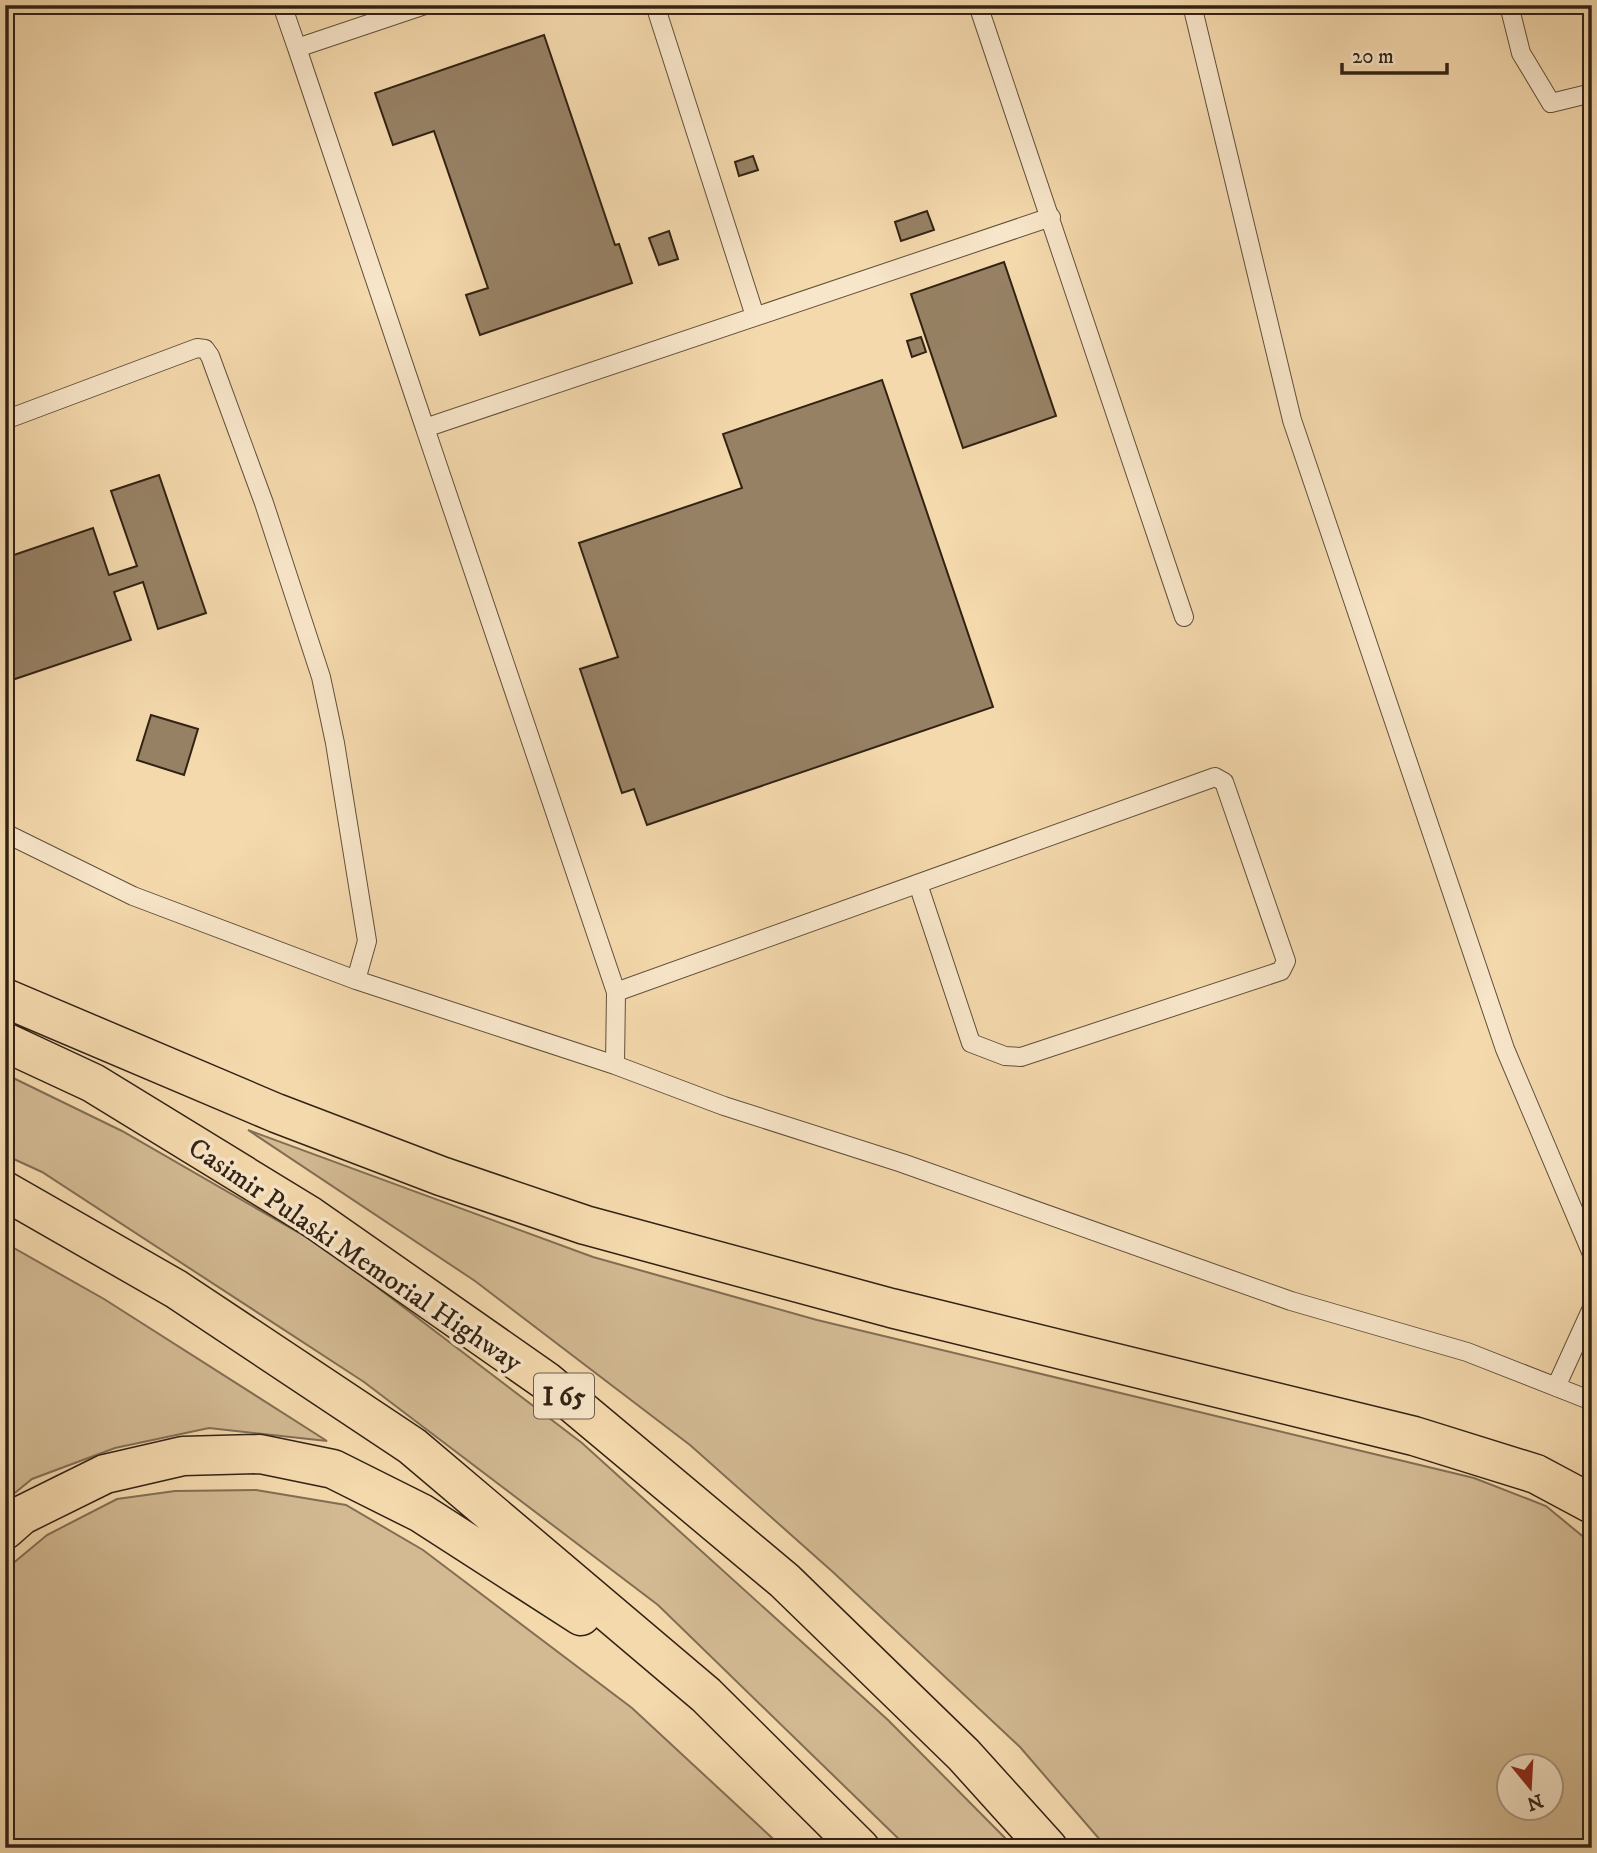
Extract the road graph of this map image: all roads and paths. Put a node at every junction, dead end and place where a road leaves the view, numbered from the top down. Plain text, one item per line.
1 (282, 5) edge
2 (425, 5) edge
3 (655, 5) edge
4 (978, 5) edge
5 (1192, 5) edge
6 (1509, 5) edge
7 (297, 48) junction
8 (1592, 93) edge
9 (1051, 217) junction
10 (755, 316) junction
11 (5, 420) edge
12 (425, 428) junction
13 (1184, 617) dead end
14 (5, 834) edge
15 (919, 884) junction
16 (356, 980) junction
17 (616, 992) junction
18 (5, 998) edge
19 (5, 1042) edge
20 (615, 1065) junction
21 (5, 1191) edge
22 (1592, 1254) edge
23 (1592, 1308) edge
24 (1556, 1387) junction
25 (1592, 1401) edge
26 (1592, 1504) edge
27 (5, 1530) edge
28 (706, 1695) junction
29 (860, 1848) edge
30 (1048, 1848) edge

1 - 7 lane
2 - 7 lane
3 - 10 lane
4 - 9 lane
5 - 22 lane
6 - 8 lane
7 - 12 lane
9 - 10 lane
9 - 13 lane
10 - 12 lane
11 - 16 lane
12 - 17 lane
14 - 16 lane
15 - 15 lane
15 - 17 lane
16 - 20 lane
17 - 20 lane
18 - 26 highway
19 - 30 highway, Casimir Pulaski Memorial Highway / I 65
20 - 24 lane
21 - 28 highway
23 - 24 lane
24 - 25 lane
27 - 28 highway
28 - 29 highway

